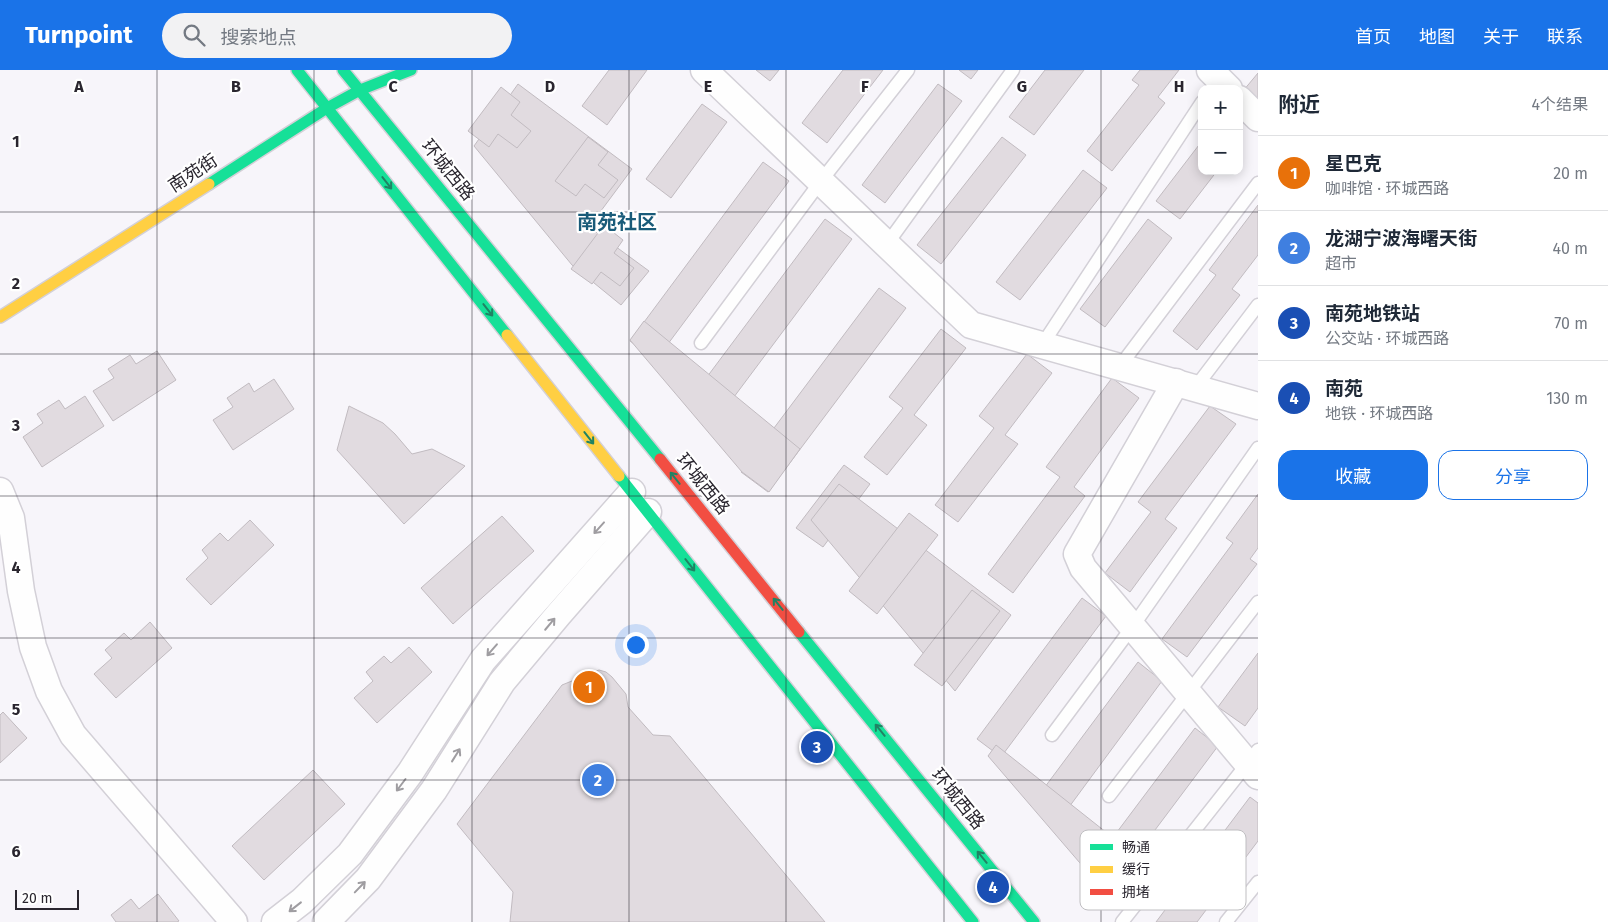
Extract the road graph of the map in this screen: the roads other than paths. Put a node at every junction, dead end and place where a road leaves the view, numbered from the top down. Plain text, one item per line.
1 (297, 70) edge
2 (343, 70) edge
3 (411, 70) edge
4 (704, 70) edge
5 (908, 70) edge
6 (1013, 70) edge
7 (360, 90) junction
8 (1243, 103) edge
9 (327, 108) junction
10 (1198, 108) edge
11 (1258, 118) edge
12 (821, 181) junction
13 (1258, 183) edge
14 (887, 244) junction
15 (1258, 305) edge
16 (0, 316) edge
17 (701, 344) dead end
18 (1042, 344) junction
19 (1120, 366) junction
20 (1185, 385) junction
21 (1258, 406) edge
22 (1258, 448) edge
23 (0, 491) edge
24 (632, 492) junction
25 (648, 512) junction
26 (1258, 602) edge
27 (1133, 626) junction
28 (1189, 693) junction
29 (1052, 735) dead end
30 (1255, 763) edge
31 (1109, 796) dead end
32 (1199, 830) edge
33 (1258, 882) edge
34 (1246, 897) edge
35 (1132, 910) edge
36 (1236, 910) edge
37 (234, 922) edge
38 (275, 922) edge
39 (326, 922) edge
40 (973, 922) edge
41 (1034, 922) edge
42 (1122, 922) edge
43 (1226, 922) edge

1 - 9 main road
2 - 7 main road, 环城西路
3 - 7 main road, 南苑街
4 - 12 street
5 - 12 lane
6 - 14 lane
7 - 9 main road, 南苑街
41 -> 7 main road, 环城西路
8 - 11 street
9 - 16 main road, 南苑街
9 -> 24 main road
10 - 18 lane
12 - 14 street
12 - 17 lane
13 - 19 lane
14 - 18 street
15 - 20 lane
18 - 19 street
19 - 20 street
20 - 21 street
20 - 27 street
22 - 27 lane
23 - 37 street
24 - 25 main road
24 -> 38 street
39 -> 25 street
25 -> 40 main road
26 - 28 lane
27 - 28 street
27 - 29 lane
28 - 30 street
28 - 31 lane
30 - 32 lane
33 - 34 lane
35 - 42 lane
36 - 43 lane

